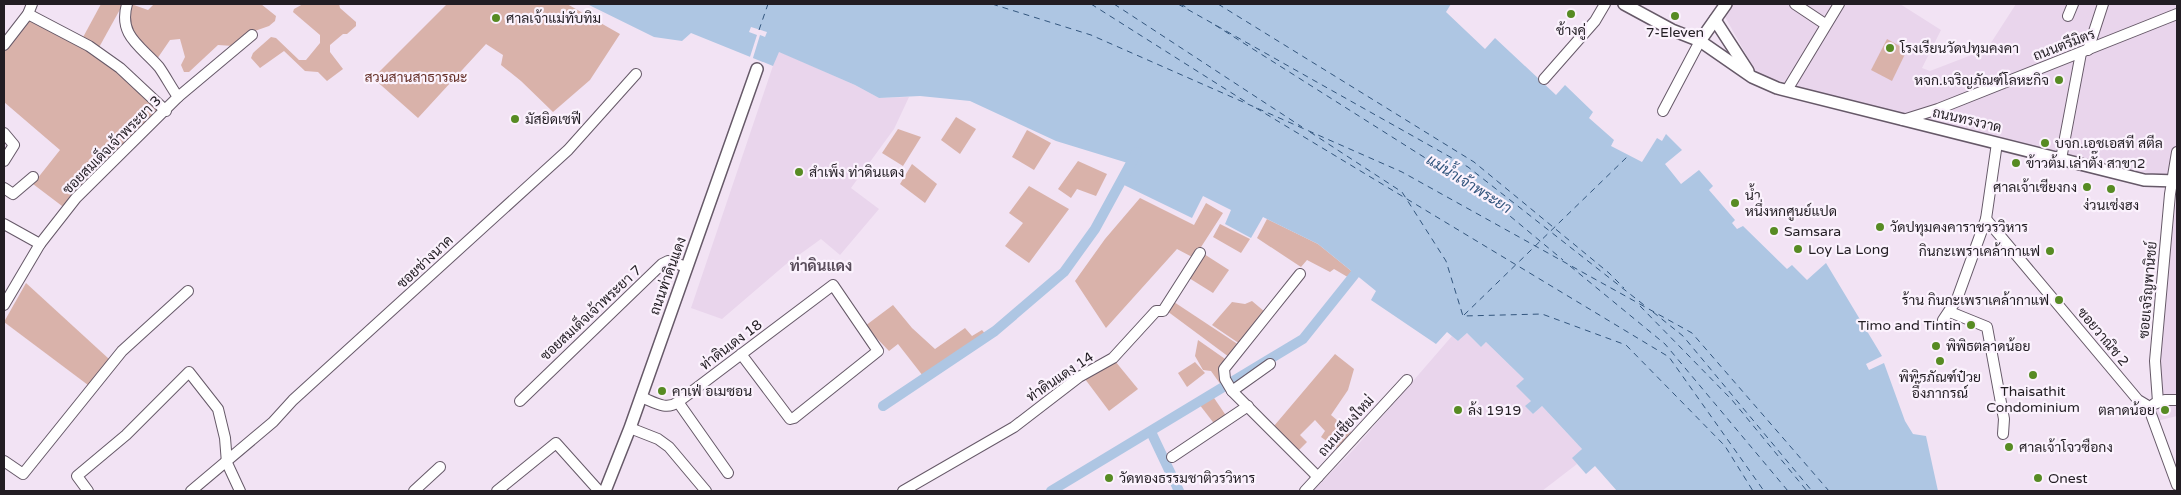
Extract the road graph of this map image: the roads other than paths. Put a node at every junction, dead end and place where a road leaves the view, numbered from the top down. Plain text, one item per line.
1 (32, 4) edge
2 (127, 4) edge
3 (1606, 4) edge
4 (1624, 4) edge
5 (1795, 4) edge
6 (1839, 4) edge
7 (2073, 4) edge
8 (2103, 4) edge
9 (1724, 5) edge
10 (28, 14) junction
11 (2177, 14) edge
12 (2068, 16) dead end
13 (1715, 20) junction
14 (1825, 24) junction
15 (252, 35) dead end
16 (1700, 41) junction
17 (4, 44) edge
18 (2084, 52) junction
19 (758, 69) dead end
20 (636, 74) dead end
21 (1752, 78) junction
22 (1544, 79) dead end
23 (1787, 90) junction
24 (178, 97) junction
25 (166, 111) junction
26 (1663, 111) dead end
27 (1903, 120) junction
28 (4, 134) edge
29 (1997, 143) junction
30 (2177, 152) edge
31 (2061, 159) junction
32 (4, 161) edge
33 (33, 177) dead end
34 (2175, 181) edge
35 (4, 188) edge
36 (1986, 219) junction
37 (4, 224) edge
38 (40, 244) junction
39 (1200, 253) dead end
40 (687, 266) junction
41 (1300, 274) dead end
42 (188, 291) dead end
43 (4, 303) edge
44 (741, 354) junction
45 (1270, 364) dead end
46 (1407, 380) dead end
47 (1232, 391) junction
48 (641, 397) junction
49 (2177, 400) edge
50 (520, 401) dead end
51 (678, 402) junction
52 (2153, 404) junction
53 (1248, 406) junction
54 (630, 428) junction
55 (2003, 434) dead end
56 (1172, 457) dead end
57 (4, 461) edge
58 (227, 463) junction
59 (440, 467) dead end
60 (728, 473) dead end
61 (1318, 477) junction
62 (2177, 485) edge
63 (88, 491) edge
64 (191, 491) edge
65 (240, 491) edge
66 (414, 491) edge
67 (497, 491) edge
68 (600, 491) edge
69 (605, 491) edge
70 (706, 491) edge
71 (904, 491) edge
72 (1305, 491) edge

1 - 10 street
2 - 24 street, ซอยสมเด็จเจ้าพระยา 3
3 - 22 street
4 - 16 street, ถนนทรงวาด
5 - 14 street
6 - 14 street
7 - 12 street
8 - 18 street
9 - 13 street
10 - 17 street
10 - 25 street
11 - 18 street, ถนนตรีมิตร
13 - 16 street
13 - 21 street
14 - 23 street
15 - 24 street
16 - 21 street, ถนนทรงวาด
16 - 26 street
18 - 27 street, ถนนตรีมิตร
18 - 31 street
19 - 40 street, ถนนท่าดินแดง
20 - 58 street, ซอยช่างนาค
21 - 23 street, ถนนทรงวาด
23 - 27 street, ถนนทรงวาด
24 - 25 street, ซอยสมเด็จเจ้าพระยา 3
25 - 38 street, ซอยสมเด็จเจ้าพระยา 3
27 - 29 street, ถนนทรงวาด
28 - 32 street
29 - 31 street, ถนนทรงวาด
29 - 36 street
30 - 34 street, ซอยเจริญพานิชย์
31 - 34 street, ถนนทรงวาด
33 - 35 street
34 - 52 street, ซอยเจริญพานิชย์
36 - 52 street, ซอยวาณิช 2
36 - 55 street
37 - 38 street
38 - 43 street, ซอยสมเด็จเจ้าพระยา 3
39 - 71 street, ท่าดินแดง 14
40 - 48 street, ถนนท่าดินแดง
40 - 50 street, ซอยสมเด็จเจ้าพระยา 7
41 - 47 street
42 - 57 street
44 - 44 street, ท่าดินเดง 18
44 - 51 street, ท่าดินเดง 18
45 - 47 street
46 - 61 street, ถนนเชียงใหม่
47 - 53 street
48 - 51 street
48 - 54 street, ถนนท่าดินแดง
49 - 52 street
51 - 60 street
52 - 62 street, ซอยวาณิช 2
53 - 56 street
53 - 61 street
54 - 69 street, ถนนท่าดินแดง
54 - 70 street
58 - 63 street
58 - 64 street, ซอยช่างนาค
58 - 65 street
59 - 66 street
61 - 72 street, ถนนเชียงใหม่
67 - 68 street

